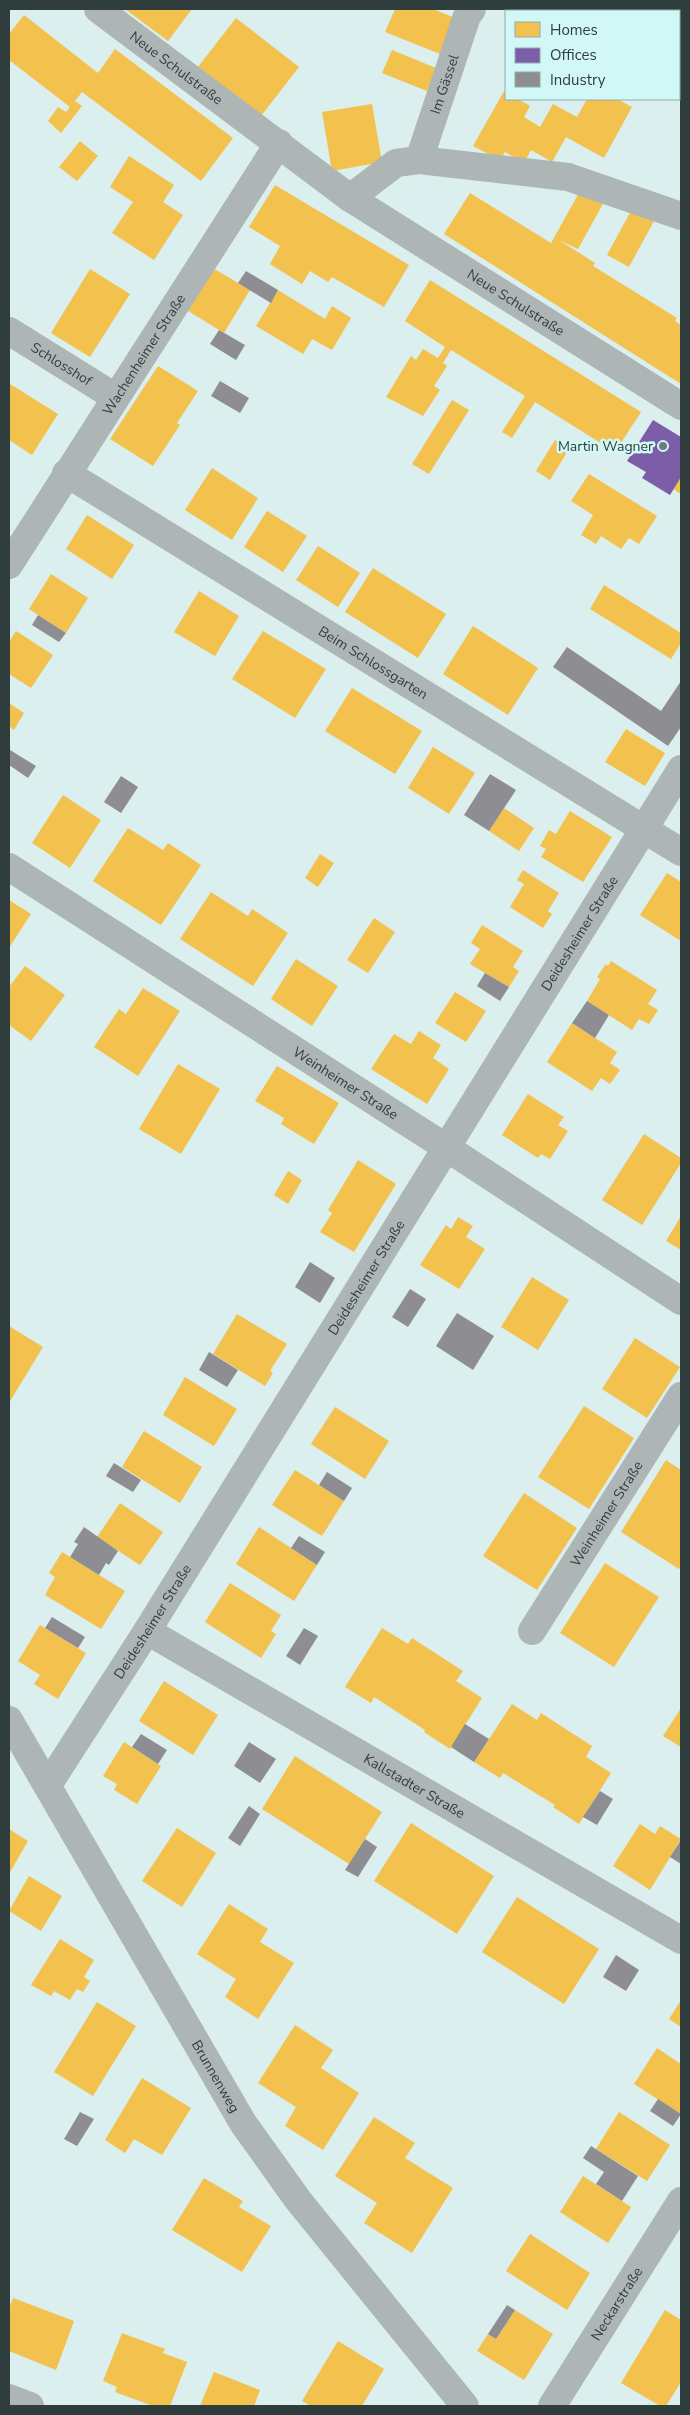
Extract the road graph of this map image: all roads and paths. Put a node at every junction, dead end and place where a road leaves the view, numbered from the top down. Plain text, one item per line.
1 (98, 9) edge
2 (472, 9) edge
3 (279, 143) junction
4 (419, 160) junction
5 (350, 198) junction
6 (681, 216) edge
7 (9, 331) edge
8 (115, 397) junction
9 (681, 406) edge
10 (66, 473) junction
11 (9, 565) edge
12 (681, 769) edge
13 (643, 828) junction
14 (681, 852) edge
15 (9, 867) edge
16 (447, 1148) junction
17 (681, 1301) edge
18 (681, 1396) edge
19 (148, 1631) junction
20 (532, 1631) dead end
21 (12, 1738) edge
22 (48, 1785) junction
23 (681, 1940) edge
24 (681, 2201) edge
25 (9, 2398) edge
26 (30, 2406) edge
27 (465, 2406) edge
28 (552, 2406) edge

1 - 3 street, Neue Schulstraße
2 - 4 street, Im Gässel
3 - 5 street, Neue Schulstraße
3 - 8 street, Wachenheimer Straße
4 - 5 street
4 - 6 street
5 - 9 street, Neue Schulstraße
7 - 8 street, Schlosshof
8 - 10 street, Wachenheimer Straße
10 - 11 street, Wachenheimer Straße
10 - 13 street, Beim Schlossgarten
12 - 13 street, Deidesheimer Straße
13 - 14 street, Beim Schlossgarten
13 - 16 street, Deidesheimer Straße
15 - 16 street, Weinheimer Straße
16 - 17 street, Weinheimer Straße
16 - 19 street, Deidesheimer Straße
18 - 20 street, Weinheimer Straße
19 - 22 street, Deidesheimer Straße
19 - 23 street, Kallstadter Straße
21 - 22 street, Brunnenweg
22 - 27 street, Brunnenweg
24 - 28 street, Neckarstraße
25 - 26 street

